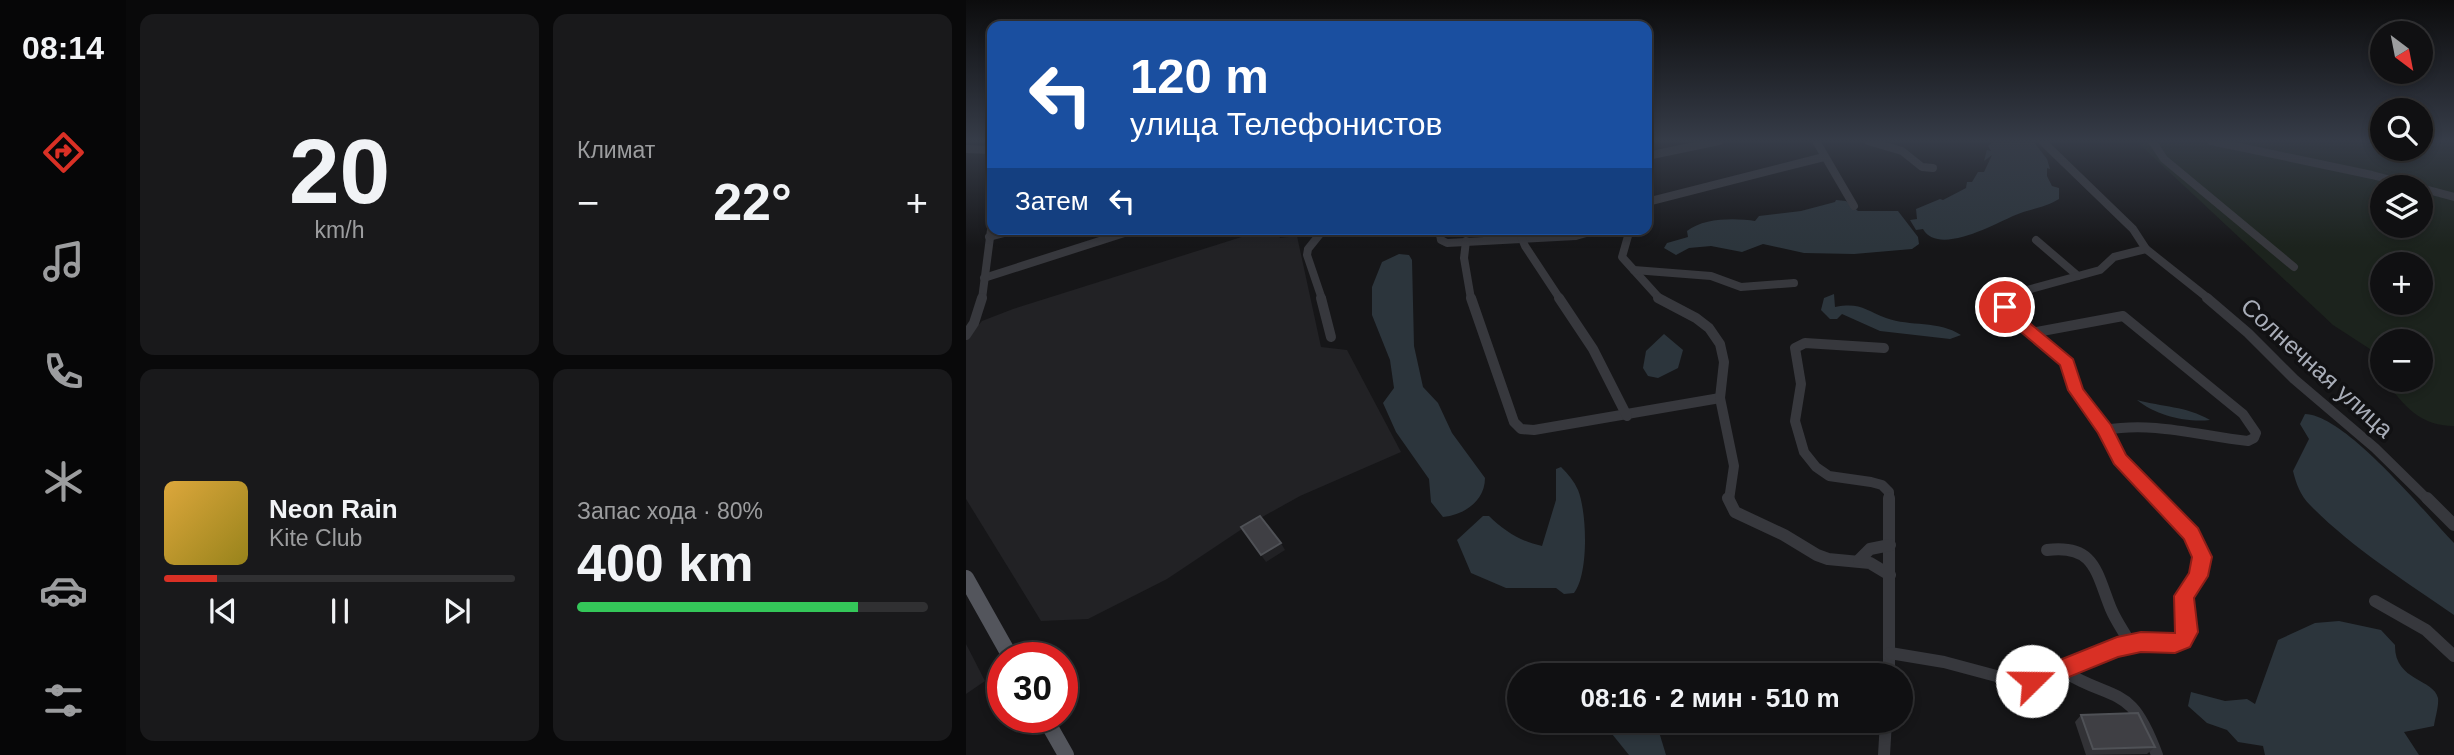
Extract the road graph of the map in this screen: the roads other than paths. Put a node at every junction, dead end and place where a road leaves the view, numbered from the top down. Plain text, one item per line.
1 (1748, 176) edge
2 (1836, 176) edge
3 (2078, 176) edge
4 (2183, 176) edge
5 (2373, 176) edge
6 (2454, 197) edge
7 (1652, 201) edge
8 (1854, 206) dead end
9 (996, 235) edge
10 (1119, 235) edge
11 (1319, 235) edge
12 (1440, 235) edge
13 (1506, 235) edge
14 (1520, 235) edge
15 (1557, 235) edge
16 (1579, 235) edge
17 (1628, 235) edge
18 (989, 237) joint
19 (2036, 240) dead end
20 (1466, 241) junction
21 (2146, 249) junction
22 (2294, 267) dead end
23 (1634, 270) junction
24 (2078, 276) junction
25 (984, 278) junction
26 (1794, 283) dead end
27 (2031, 333) junction
28 (966, 335) edge
29 (1331, 337) dead end
30 (1884, 348) dead end
31 (1720, 398) junction
32 (1627, 416) junction
33 (2105, 430) junction
34 (2454, 525) edge
35 (1890, 545) junction
36 (2047, 550) dead end
37 (1859, 560) junction
38 (1890, 575) junction
39 (966, 578) edge
40 (2375, 600) dead end
41 (1002, 642) edge
42 (2130, 643) junction
43 (1890, 653) junction
44 (2454, 656) edge
45 (1890, 663) edge
46 (2061, 670) junction
47 (1054, 733) edge
48 (1885, 733) edge
49 (1066, 755) edge
50 (1884, 755) edge
51 (2157, 755) edge

1 - 7 street
2 - 8 street
3 - 21 street, Солнечная улица
4 - 22 street
5 - 6 street
9 - 18 street
10 - 25 street
11 - 29 street
12 - 20 street
13 - 20 street
14 - 32 street
15 - 16 street
17 - 23 street
18 - 25 street
19 - 24 street
20 - 32 street
21 - 24 street
21 - 34 street, Солнечная улица
23 - 26 street
23 - 31 street
24 - 27 street
25 - 28 street
27 - 33 street
27 - 33 street
30 - 35 street
31 - 32 street
31 - 37 street
33 - 42 street
35 - 37 street
35 - 38 street
36 - 42 street
37 - 38 street
38 - 43 street
39 - 41 main road
40 - 44 street
42 - 46 street
43 - 45 street
43 - 46 street
46 - 51 street
47 - 49 main road
48 - 50 street

